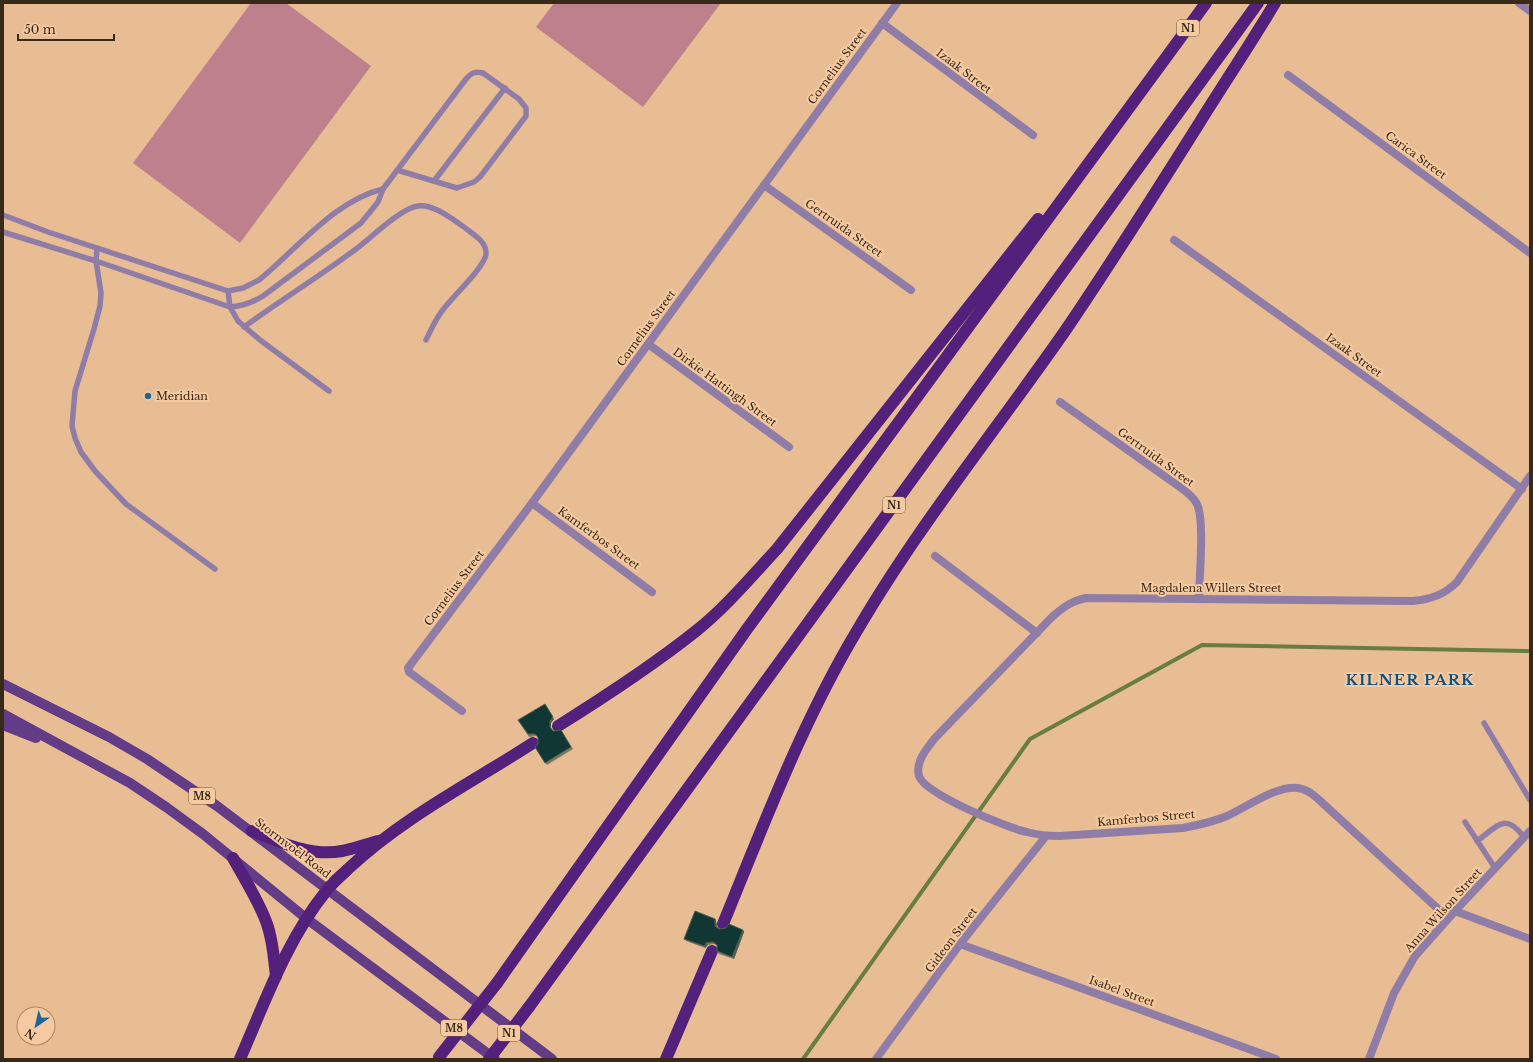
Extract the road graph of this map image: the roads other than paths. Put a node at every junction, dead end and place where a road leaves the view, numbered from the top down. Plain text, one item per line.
1 (897, 3) edge
2 (1206, 3) edge
3 (1258, 3) edge
4 (1275, 3) edge
5 (1519, 3) edge
6 (1530, 11) edge
7 (882, 23) junction
8 (1169, 54) junction
9 (1288, 75) dead end
10 (505, 88) junction
11 (1033, 135) dead end
12 (397, 170) junction
13 (434, 181) junction
14 (764, 184) junction
15 (383, 189) junction
16 (3, 215) edge
17 (3, 232) edge
18 (1174, 240) dead end
19 (97, 248) junction
20 (1530, 253) edge
21 (96, 261) junction
22 (911, 290) dead end
23 (228, 291) junction
24 (230, 307) junction
25 (244, 326) junction
26 (426, 340) dead end
27 (648, 344) junction
28 (329, 391) dead end
29 (1060, 402) dead end
30 (789, 447) dead end
31 (1530, 476) edge
32 (1522, 489) junction
33 (532, 503) junction
34 (936, 556) dead end
35 (215, 569) dead end
36 (652, 592) dead end
37 (1199, 599) junction
38 (1037, 633) junction
39 (3, 684) edge
40 (462, 711) dead end
41 (3, 714) edge
42 (1484, 723) dead end
43 (3, 725) edge
44 (558, 726) dead end
45 (54, 742) junction
46 (533, 742) dead end
47 (922, 781) joint
48 (1530, 800) edge
49 (1465, 822) dead end
50 (252, 831) junction
51 (1527, 834) edge
52 (1046, 836) junction
53 (382, 840) junction
54 (1477, 841) junction
55 (233, 858) junction
56 (1495, 868) junction
57 (327, 889) junction
58 (1455, 911) junction
59 (1448, 918) junction
60 (307, 919) junction
61 (723, 924) dead end
62 (1530, 939) edge
63 (960, 944) junction
64 (712, 951) dead end
65 (276, 977) junction
66 (438, 1058) edge
67 (240, 1059) edge
68 (489, 1059) edge
69 (495, 1059) edge
70 (552, 1059) edge
71 (666, 1059) edge
72 (876, 1059) edge
73 (1276, 1059) edge
74 (1369, 1059) edge

1 - 7 street, Cornelius Street
2 - 8 highway, N1
3 - 68 highway, N1, bridge
4 - 61 highway
5 - 6 street
7 - 11 street, Izaak Street
7 - 14 street, Cornelius Street
8 - 44 highway
8 - 66 highway, N1, bridge
9 - 20 street, Carica Street
10 - 12 lane
10 - 13 lane
10 - 13 lane
12 - 13 lane
12 - 15 lane
14 - 22 street, Gertruida Street
14 - 27 street, Cornelius Street
15 - 23 lane
15 - 24 lane
16 - 19 lane
17 - 21 lane
18 - 32 street, Izaak Street
19 - 21 lane
19 - 23 lane
21 - 24 lane
21 - 35 lane
23 - 24 lane
24 - 25 lane
25 - 26 lane
25 - 28 lane
27 - 30 street, Dirkie Hattingh Street
27 - 33 street, Cornelius Street
29 - 37 street, Gertruida Street
31 - 32 street, Magdalena Willers Street
32 - 37 street, Magdalena Willers Street
33 - 36 street, Kamferbos Street
33 - 40 street, Cornelius Street
34 - 38 street
37 - 38 street, Magdalena Willers Street
38 - 47 street, Magdalena Willers Street
39 - 50 main road, Stormvoël Road / M8
41 - 45 main road, M8
42 - 48 lane
43 - 45 main road
45 - 55 main road, M8
46 - 53 highway
47 - 52 street, Kamferbos Street
49 - 54 lane
50 - 53 highway
50 - 57 main road, Stormvoël Road / M8
51 - 54 lane
51 - 56 street, Anna Wilson Street
52 - 59 street, Kamferbos Street
52 - 63 street, Gideon Street
53 - 57 highway
54 - 56 lane
55 - 60 main road, M8
55 - 65 highway
56 - 58 street, Anna Wilson Street
57 - 60 highway
57 - 70 main road, Stormvoël Road / M8
58 - 59 street, Anna Wilson Street
58 - 62 street
59 - 74 street, Anna Wilson Street
60 - 65 highway
60 - 69 main road, M8
63 - 72 street, Gideon Street
63 - 73 street, Isabel Street
64 - 71 highway
65 - 67 highway

